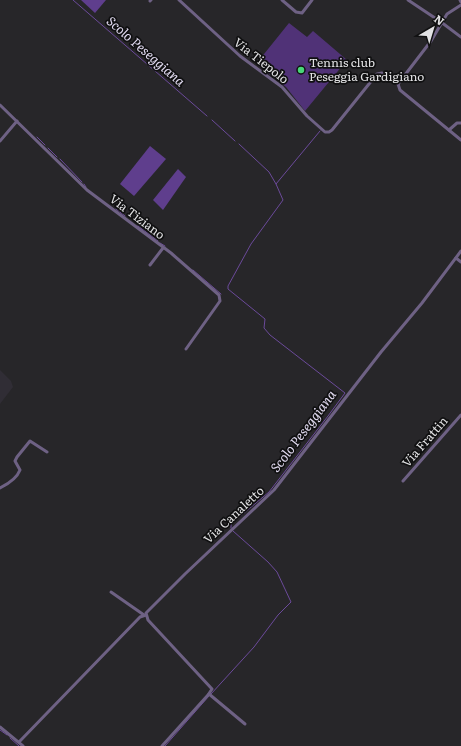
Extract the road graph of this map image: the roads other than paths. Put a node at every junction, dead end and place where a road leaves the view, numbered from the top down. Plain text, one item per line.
1 (179, 0) edge
2 (282, 0) edge
3 (312, 0) edge
4 (408, 0) edge
5 (461, 5) edge
6 (441, 22) junction
7 (461, 37) edge
8 (398, 84) junction
9 (0, 105) edge
10 (17, 121) junction
11 (461, 123) edge
12 (449, 130) junction
13 (461, 140) edge
14 (0, 141) edge
15 (163, 248) junction
16 (461, 251) edge
17 (456, 258) junction
18 (461, 262) edge
19 (150, 265) dead end
20 (186, 348) dead end
21 (461, 415) edge
22 (47, 452) dead end
23 (403, 481) dead end
24 (0, 488) edge
25 (110, 592) dead end
26 (145, 615) junction
27 (209, 694) junction
28 (245, 724) dead end
29 (0, 727) edge
30 (19, 742) junction
31 (23, 746) edge
32 (162, 746) edge

1 - 8 street, Via Tiepolo
2 - 3 street
4 - 6 street
5 - 6 street
6 - 7 street
6 - 8 street
8 - 12 street
9 - 10 street, Via Tiziano
10 - 14 street
10 - 15 street, Via Tiziano
11 - 12 street
12 - 13 street
15 - 19 street
15 - 20 street, Via Tiziano
16 - 17 street, Via Canaletto
17 - 18 street
17 - 26 street, Via Canaletto
21 - 23 street, Via Frattin
22 - 24 street
25 - 26 street
26 - 27 street
26 - 30 street, Via Canaletto
27 - 28 street
27 - 32 street
29 - 30 street
30 - 31 street

